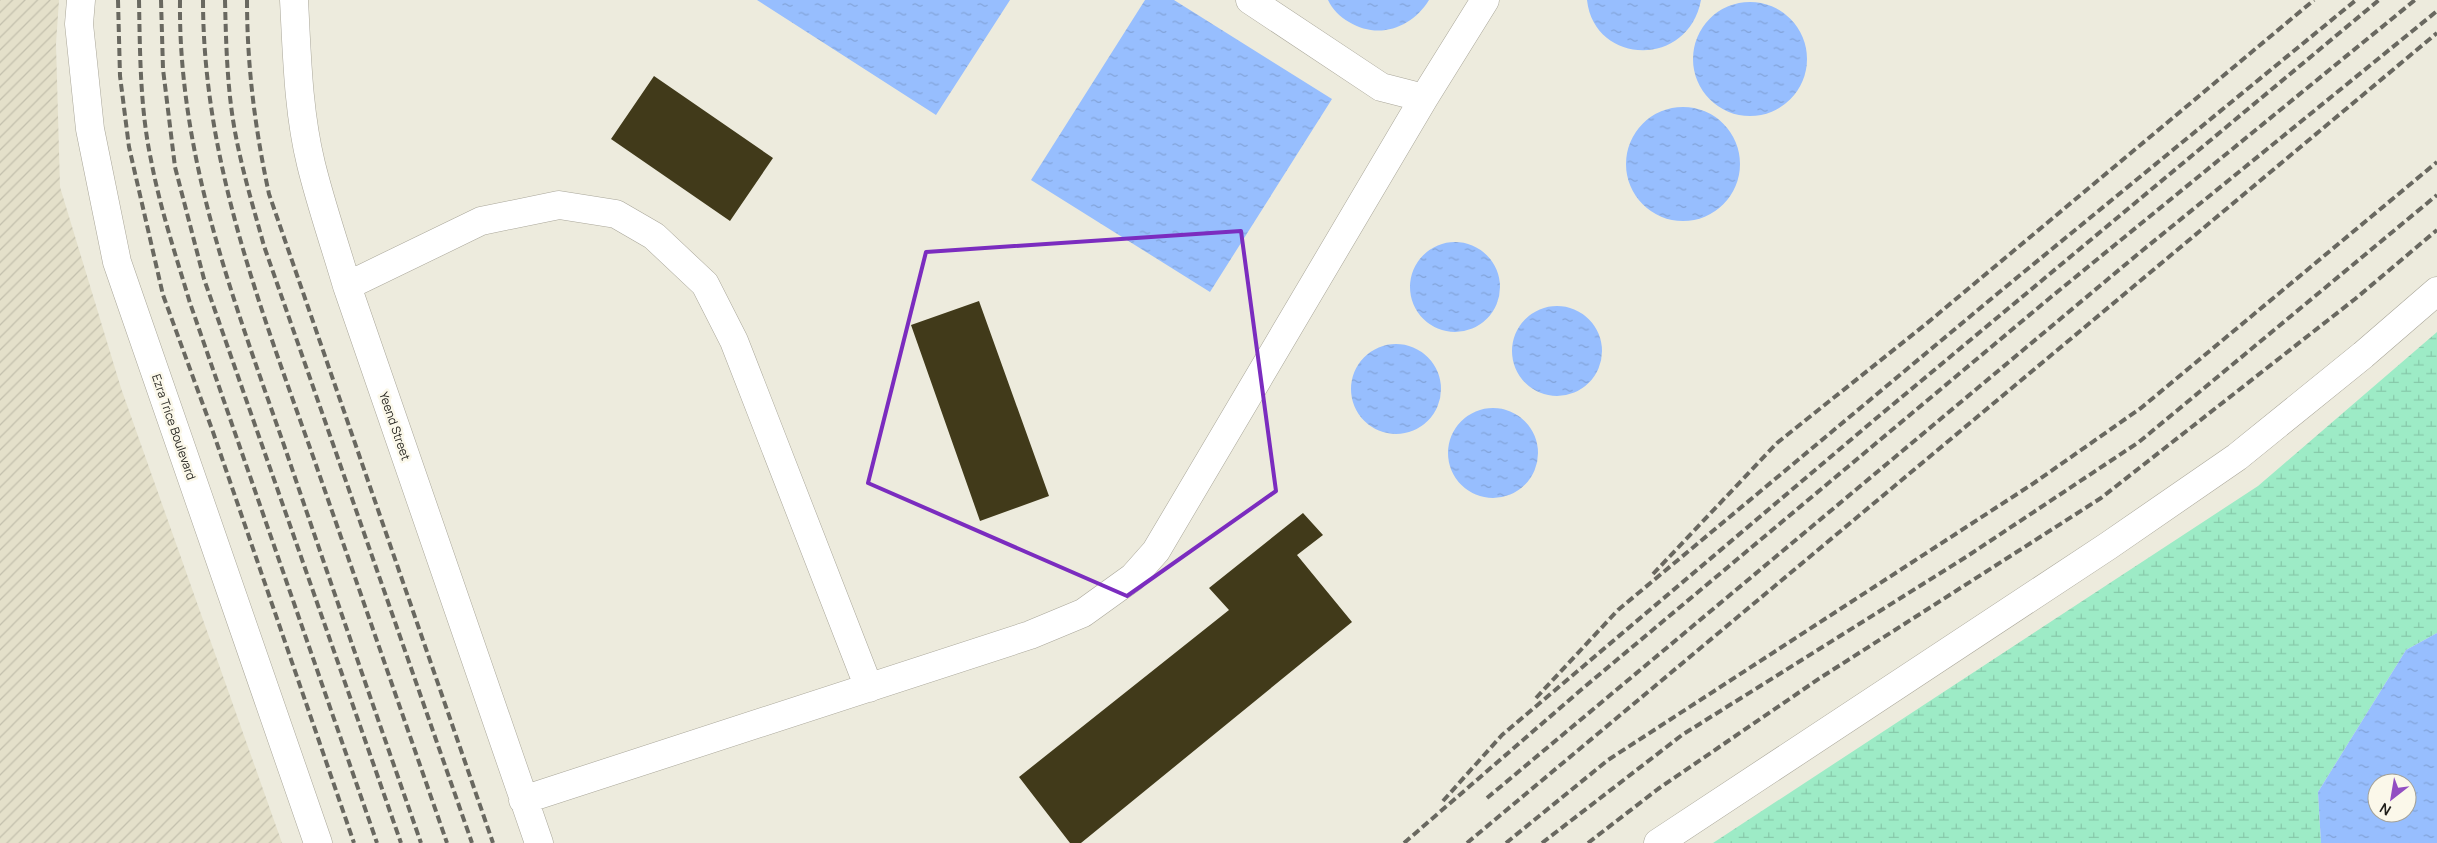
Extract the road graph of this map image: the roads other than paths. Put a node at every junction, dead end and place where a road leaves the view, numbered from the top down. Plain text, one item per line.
1 (81, 0) edge
2 (294, 0) edge
3 (1250, 0) edge
4 (1485, 0) edge
5 (1424, 98) junction
6 (347, 286) junction
7 (2437, 291) edge
8 (869, 688) junction
9 (523, 800) junction
10 (318, 843) edge
11 (538, 843) edge
12 (1658, 843) edge

1 - 10 street, Ezra Trice Boulevard
2 - 6 street, Yeend Street
3 - 5 street
4 - 5 street
5 - 8 street
6 - 8 street
6 - 9 street, Yeend Street
7 - 12 street
8 - 9 street
9 - 11 street, Yeend Street

